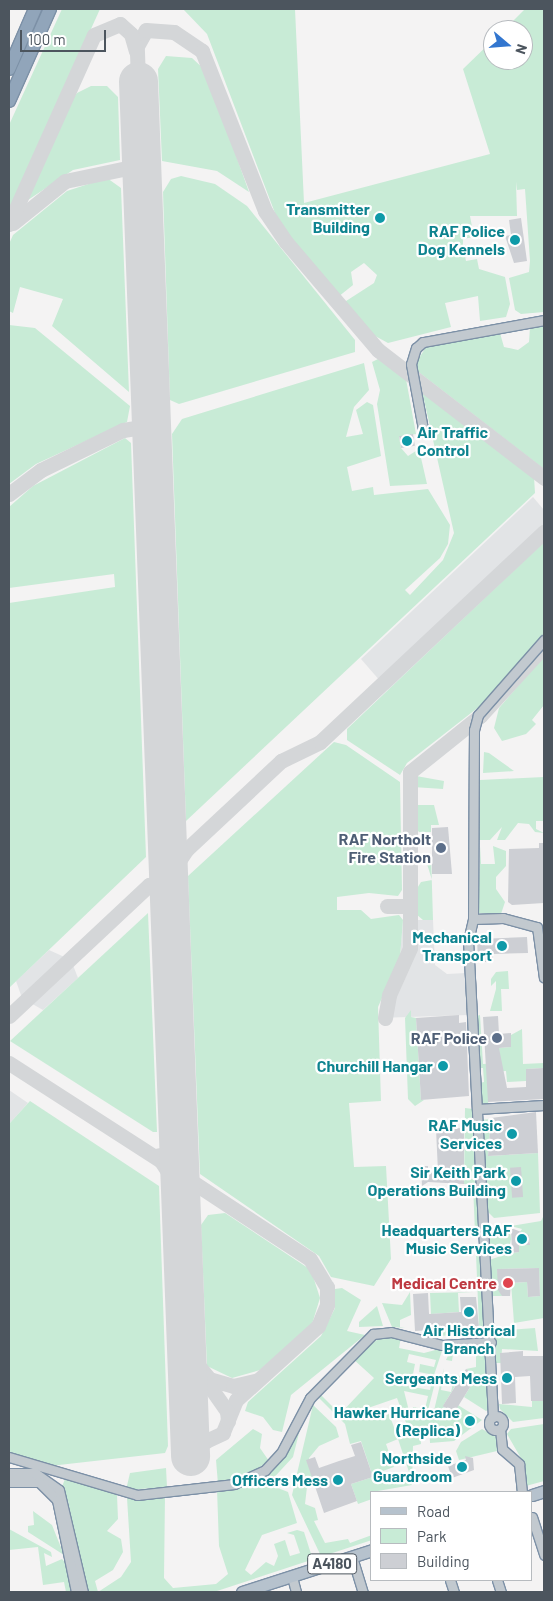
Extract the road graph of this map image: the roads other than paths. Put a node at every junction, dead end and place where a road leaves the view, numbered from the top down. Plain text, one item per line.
1 (36, 9) edge
2 (50, 9) edge
3 (9, 69) edge
4 (9, 101) edge
5 (544, 320) edge
6 (423, 429) dead end
7 (544, 640) edge
8 (473, 919) junction
9 (544, 978) edge
10 (544, 1105) edge
11 (477, 1109) junction
12 (491, 1342) junction
13 (9, 1457) edge
14 (9, 1473) edge
15 (9, 1482) edge
16 (522, 1491) edge
17 (533, 1520) edge
18 (370, 1551) edge
19 (544, 1554) edge
20 (352, 1557) junction
21 (292, 1577) junction
22 (76, 1592) edge
23 (83, 1592) edge
24 (242, 1592) edge
25 (296, 1592) edge
26 (363, 1592) edge

1 - 3 highway
2 - 4 highway
5 - 6 street
7 - 8 street
8 - 9 street
8 - 11 street
10 - 11 street
11 - 12 street
12 - 13 street
12 - 16 street
14 - 23 street
15 - 22 street
17 - 19 street
18 - 20 main road, A4180
20 - 21 main road, A4180
20 - 26 street
21 - 24 main road, A4180
21 - 25 street

